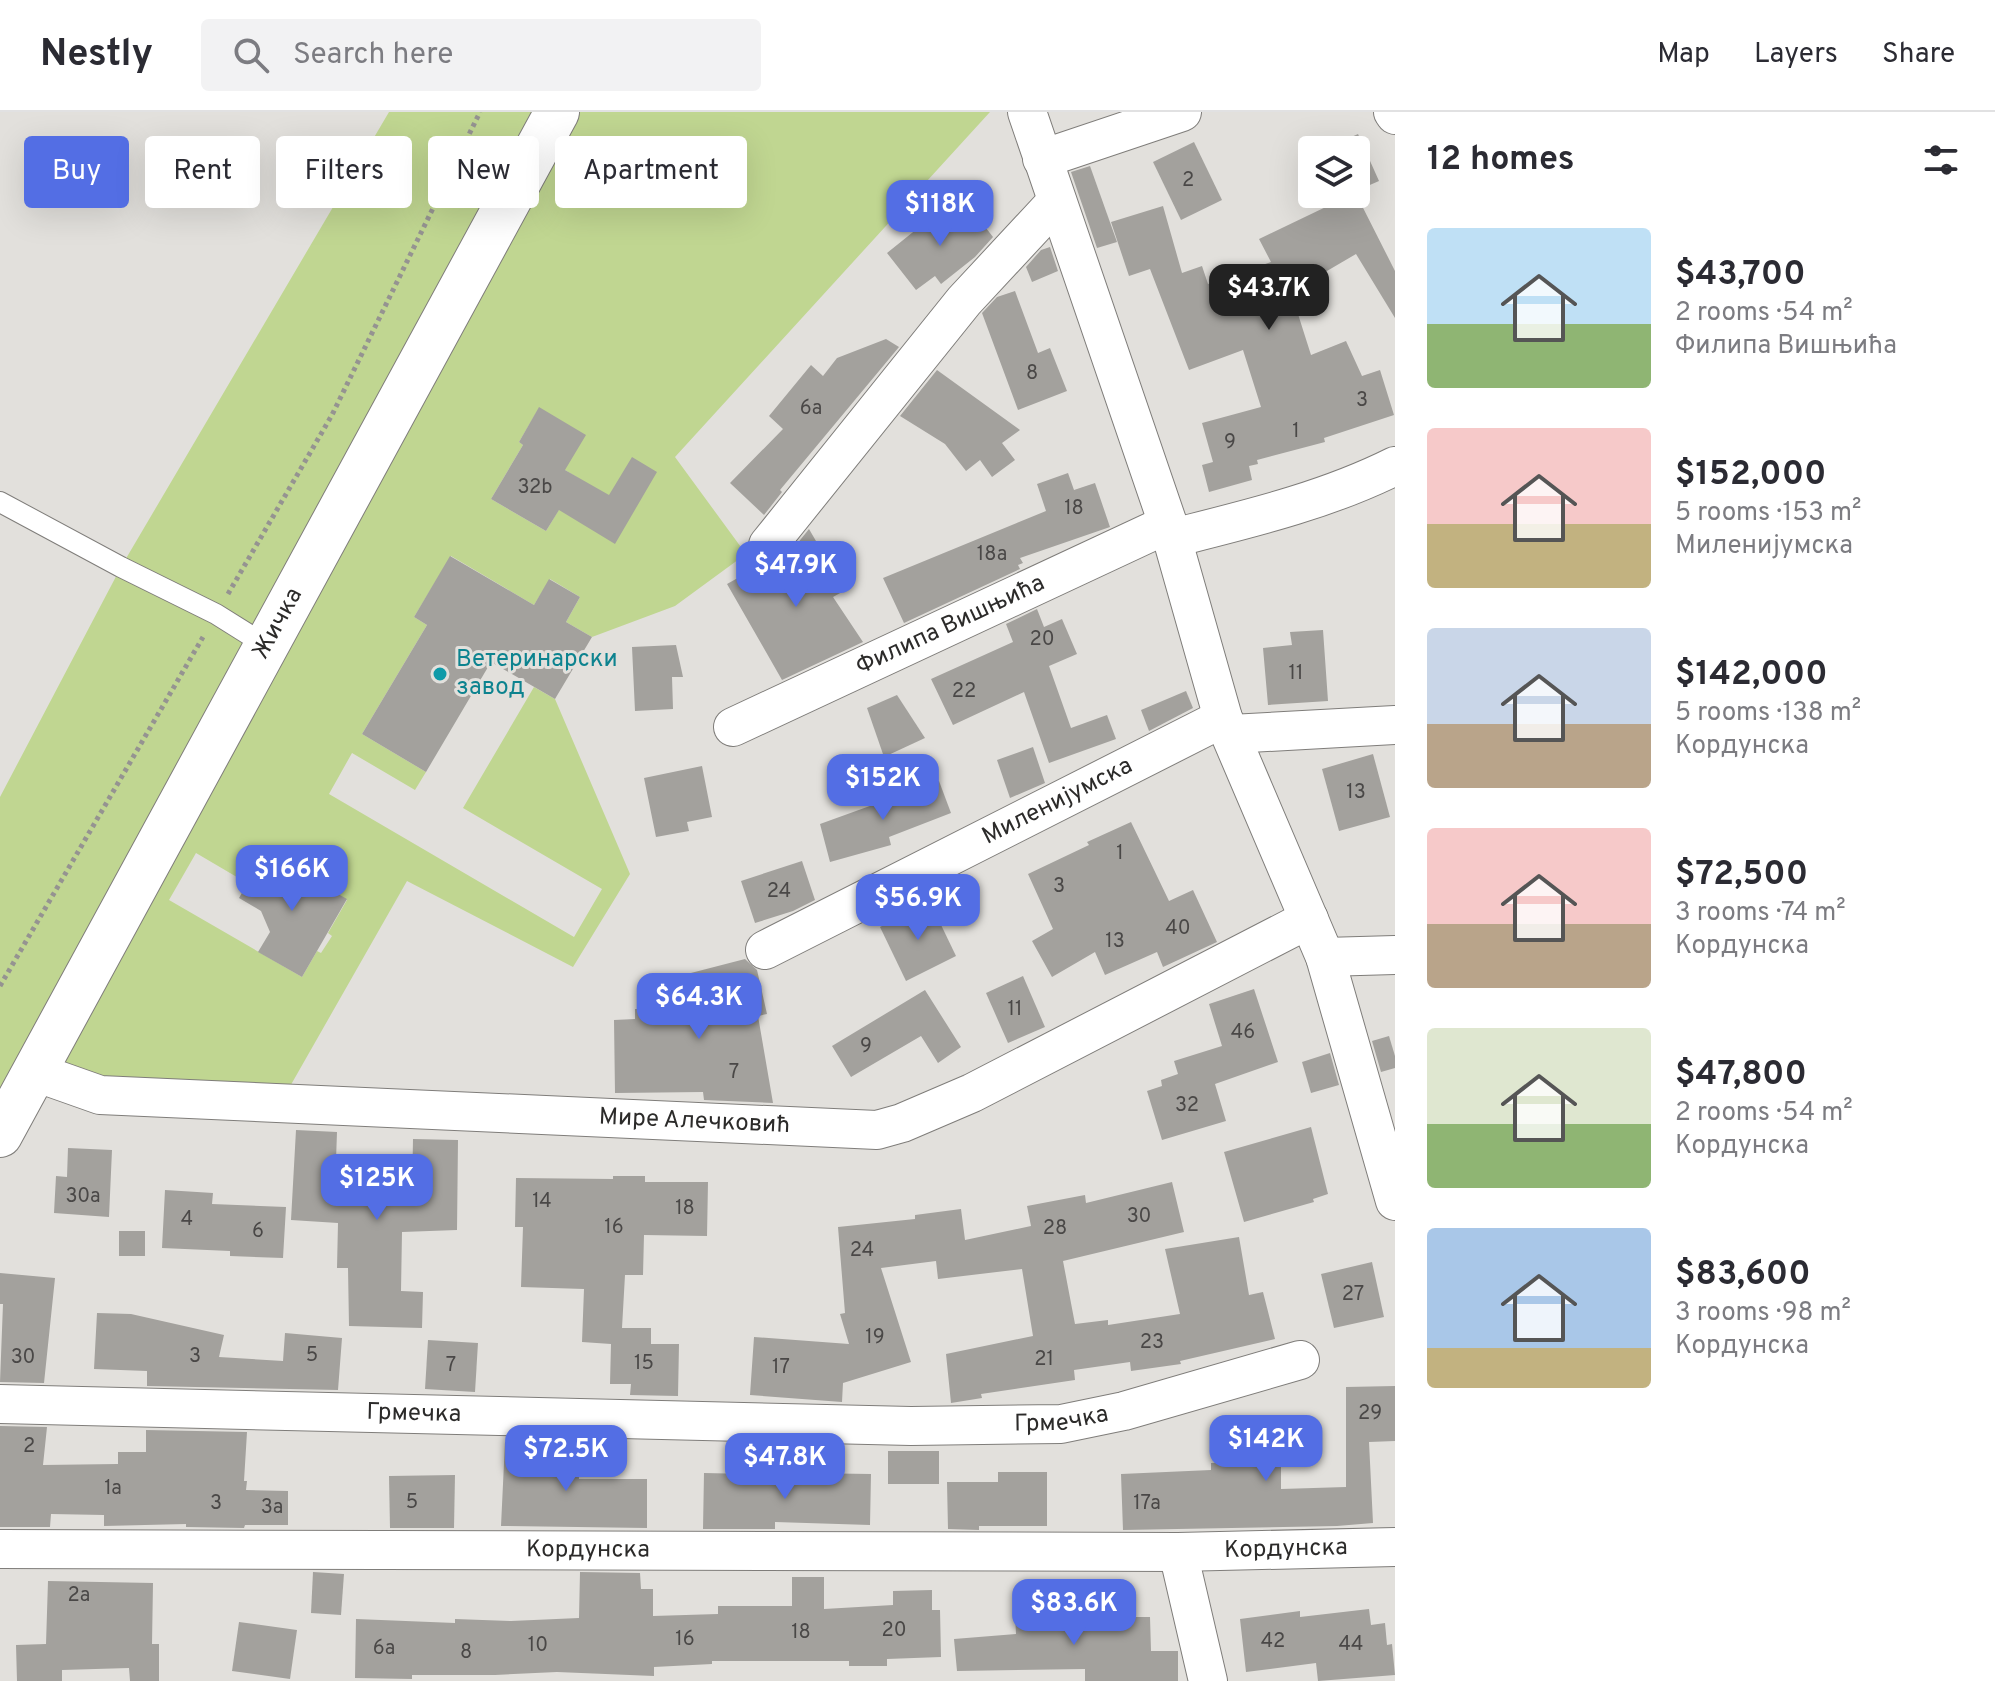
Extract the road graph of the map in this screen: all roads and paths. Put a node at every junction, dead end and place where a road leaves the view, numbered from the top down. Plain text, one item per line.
1 (480, 112) edge
2 (557, 112) edge
3 (1027, 112) edge
4 (1182, 112) edge
5 (1042, 159) junction
6 (1057, 201) junction
7 (1395, 466) edge
8 (0, 502) edge
9 (1171, 531) junction
10 (768, 545) dead end
11 (216, 614) junction
12 (267, 646) junction
13 (1395, 725) edge
14 (1227, 726) junction
15 (733, 727) dead end
16 (1309, 919) junction
17 (765, 950) dead end
18 (1395, 955) edge
19 (1325, 957) junction
20 (0, 986) edge
21 (35, 1072) junction
22 (0, 1135) edge
23 (1395, 1201) edge
24 (1300, 1360) dead end
25 (0, 1404) edge
26 (1395, 1547) edge
27 (0, 1549) edge
28 (1178, 1552) junction
29 (1208, 1681) edge

1 - 11 path
2 - 12 main road, Жичка
3 - 5 street
4 - 5 street
5 - 6 street
6 - 9 street
6 - 10 street
7 - 9 street, Филипа Вишњића
8 - 11 lane
9 - 14 street
9 - 15 street, Филипа Вишњића
11 - 12 lane
11 - 20 path
12 - 21 main road, Жичка
13 - 14 street
14 - 16 street
14 - 17 street, Миленијумска
16 - 19 street
16 - 21 street, Мире Алечковић
18 - 19 street
19 - 23 street
21 - 22 main road, Жичка
24 - 25 street, Грмечка
26 - 28 street, Кордунска
27 - 28 street, Кордунска
28 - 29 street

